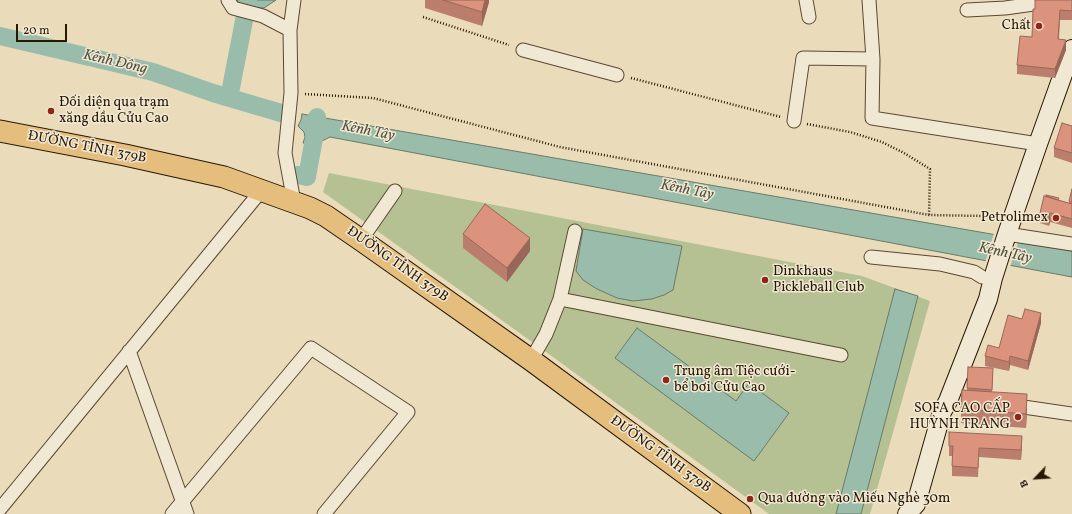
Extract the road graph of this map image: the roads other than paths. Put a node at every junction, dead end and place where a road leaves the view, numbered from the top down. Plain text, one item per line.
1 (294, 0) edge
2 (806, 0) edge
3 (869, 0) edge
4 (1062, 0) edge
5 (230, 4) edge
6 (967, 10) dead end
7 (809, 17) dead end
8 (290, 30) junction
9 (1072, 49) edge
10 (523, 50) road end
11 (873, 59) junction
12 (617, 74) dead end
13 (794, 121) dead end
14 (0, 131) edge
15 (1038, 144) junction
16 (261, 191) junction
17 (395, 191) dead end
18 (294, 202) junction
19 (1009, 229) junction
20 (575, 231) dead end
21 (362, 240) junction
22 (1072, 244) edge
23 (870, 257) dead end
24 (988, 277) junction
25 (560, 299) junction
26 (129, 350) junction
27 (841, 355) dead end
28 (531, 360) junction
29 (994, 403) edge
30 (1072, 414) edge
31 (182, 501) junction
32 (0, 509) edge
33 (914, 511) edge
34 (172, 514) edge
35 (187, 514) edge
36 (324, 514) edge
37 (740, 514) edge

1 - 8 street
2 - 7 street
3 - 11 street
4 - 6 street
5 - 8 street
8 - 18 street
9 - 15 main road
10 - 12 street
11 - 13 street
11 - 15 street
14 - 16 main road, ĐƯỜNG TỈNH 379B
15 - 19 main road
16 - 18 main road, ĐƯỜNG TỈNH 379B
16 - 26 street
17 - 21 street
18 - 21 main road, ĐƯỜNG TỈNH 379B
19 - 22 street
19 - 24 main road
20 - 25 street
21 - 28 main road, ĐƯỜNG TỈNH 379B
23 - 24 street
24 - 33 main road
25 - 27 street
25 - 28 street
26 - 31 street
26 - 32 street
28 - 37 main road, ĐƯỜNG TỈNH 379B
29 - 30 street
31 - 34 street
31 - 35 street
31 - 36 street

